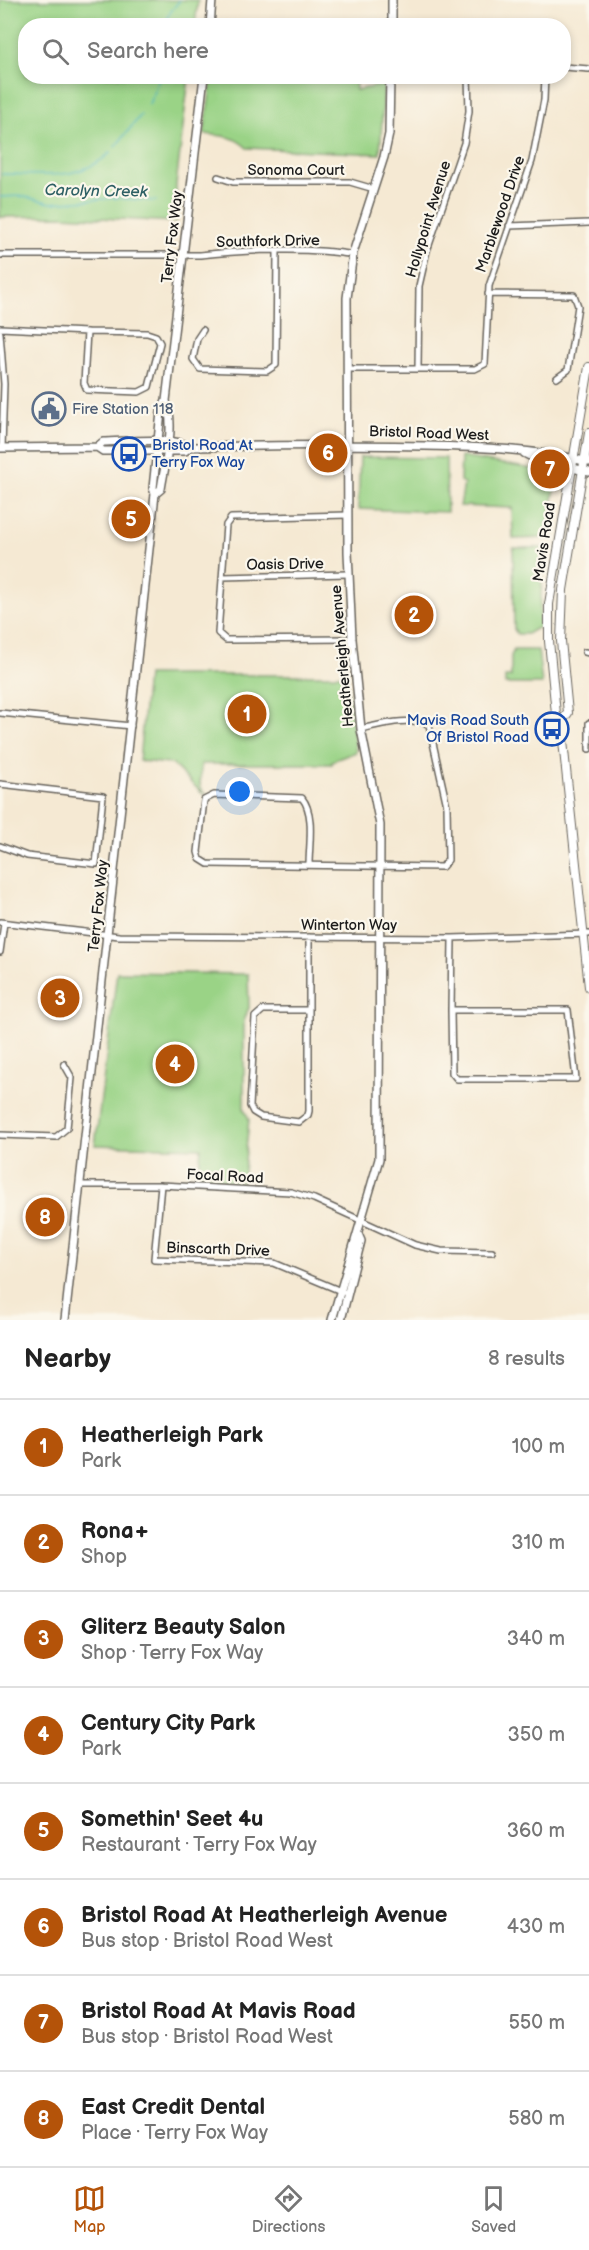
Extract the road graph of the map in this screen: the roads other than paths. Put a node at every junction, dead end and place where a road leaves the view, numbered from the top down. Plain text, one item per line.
1 (212, 0) edge
2 (392, 0) edge
3 (211, 18) edge
4 (392, 18) edge
5 (571, 68) edge
6 (589, 69) edge
7 (203, 84) edge
8 (390, 84) edge
9 (468, 84) edge
10 (545, 84) edge
11 (218, 177) dead end
12 (374, 189) junction
13 (589, 223) edge
14 (509, 226) junction
15 (277, 252) junction
16 (0, 255) edge
17 (183, 255) junction
18 (353, 255) junction
19 (488, 294) junction
20 (0, 328) edge
21 (203, 330) dead end
22 (87, 332) junction
23 (0, 333) edge
24 (589, 366) edge
25 (347, 369) junction
26 (418, 369) junction
27 (557, 378) dead end
28 (166, 401) junction
29 (589, 433) edge
30 (158, 442) junction
31 (168, 442) junction
32 (347, 444) junction
33 (97, 447) junction
34 (190, 447) junction
35 (1, 448) edge
36 (157, 451) junction
37 (166, 451) junction
38 (522, 452) junction
39 (572, 458) junction
40 (587, 462) edge
41 (571, 468) junction
42 (586, 471) edge
43 (155, 494) junction
44 (348, 515) junction
45 (348, 574) junction
46 (222, 577) junction
47 (352, 639) junction
48 (0, 713) edge
49 (561, 722) junction
50 (589, 723) edge
51 (131, 726) junction
52 (361, 729) junction
53 (589, 749) edge
54 (0, 784) edge
55 (0, 846) edge
56 (309, 865) junction
57 (380, 865) junction
58 (2, 923) edge
59 (586, 934) edge
60 (108, 936) junction
61 (309, 937) junction
62 (380, 937) junction
63 (452, 938) junction
64 (0, 952) edge
65 (589, 987) edge
66 (309, 1010) junction
67 (451, 1010) junction
68 (64, 1064) dead end
69 (0, 1135) edge
70 (82, 1185) junction
71 (161, 1185) junction
72 (363, 1220) junction
73 (358, 1234) junction
74 (492, 1252) dead end
75 (339, 1292) junction
76 (348, 1294) junction
77 (65, 1320) edge
78 (332, 1320) edge
79 (341, 1320) edge

1 - 3 street
2 - 4 street
5 - 6 street
7 - 17 street, Terry Fox Way
8 - 12 street, Heatherleigh Avenue
9 - 26 street, Hollypoint Avenue
10 - 14 street, Marblewood Drive
11 - 12 street, Sonoma Court
12 - 18 street, Heatherleigh Avenue
13 - 14 street
14 - 19 street, Marblewood Drive
15 - 17 street, Southfork Drive
15 - 18 street, Southfork Drive
15 - 21 street
16 - 17 street, Southfork Drive
17 - 28 street, Terry Fox Way
18 - 25 street, Heatherleigh Avenue
19 - 26 street, Marblewood Drive
19 - 27 street
20 - 22 street
22 - 22 street
23 - 35 street
24 - 39 main road, Mavis Road
25 - 26 street, Marblewood Drive
25 - 32 street, Heatherleigh Avenue
28 - 30 street, Terry Fox Way
28 - 31 street, Terry Fox Way
29 - 40 main road, Mavis Road
30 - 31 street, Bristol Road West
30 - 33 street, Bristol Road West
30 - 36 street, Terry Fox Way
31 - 34 street, Bristol Road West
31 - 37 street, Terry Fox Way
32 - 34 street, Bristol Road West
32 - 38 street, Bristol Road West
32 - 44 street, Heatherleigh Avenue
33 - 35 street, Bristol Road West
33 - 36 street, Bristol Road West
34 - 37 street, Bristol Road West
36 - 37 street, Bristol Road West
36 - 43 street, Terry Fox Way
37 - 43 street, Terry Fox Way
38 - 39 street, Bristol Road West
38 - 41 street, Bristol Road West
39 - 40 street, Bristol Road West
39 - 41 main road, Mavis Road
40 - 42 main road, Mavis Road
41 - 42 street, Bristol Road West
41 - 49 main road, Mavis Road
42 - 49 main road, Mavis Road
43 - 51 street, Terry Fox Way
44 - 45 street, Heatherleigh Avenue
44 - 46 street
45 - 46 street, Oasis Drive
45 - 47 street, Heatherleigh Avenue
46 - 47 street
47 - 52 street, Heatherleigh Avenue
48 - 51 street
49 - 59 main road, Mavis Road
50 - 53 street
51 - 60 street, Terry Fox Way
52 - 57 street, Heatherleigh Avenue
52 - 57 street
54 - 55 street
56 - 56 street
56 - 57 street
57 - 62 street, Heatherleigh Avenue
58 - 60 street, Winterton Way
58 - 64 street
59 - 63 street, Winterton Way
59 - 65 main road, Mavis Road
60 - 61 street, Winterton Way
60 - 70 street, Terry Fox Way
61 - 62 street, Winterton Way
61 - 66 street
62 - 63 street, Winterton Way
62 - 72 street, Heatherleigh Avenue
63 - 67 street
66 - 66 street
67 - 67 street
68 - 69 street
70 - 71 street, Focal Road
70 - 77 street, Terry Fox Way
71 - 72 street, Focal Road
71 - 75 street, Binscarth Drive
72 - 73 street, Heatherleigh Avenue
72 - 74 street, Focal Road
73 - 75 street, Heatherleigh Avenue
73 - 76 street, Heatherleigh Avenue
75 - 76 street, Binscarth Drive
75 - 78 street, Heatherleigh Avenue
76 - 79 street, Heatherleigh Avenue

